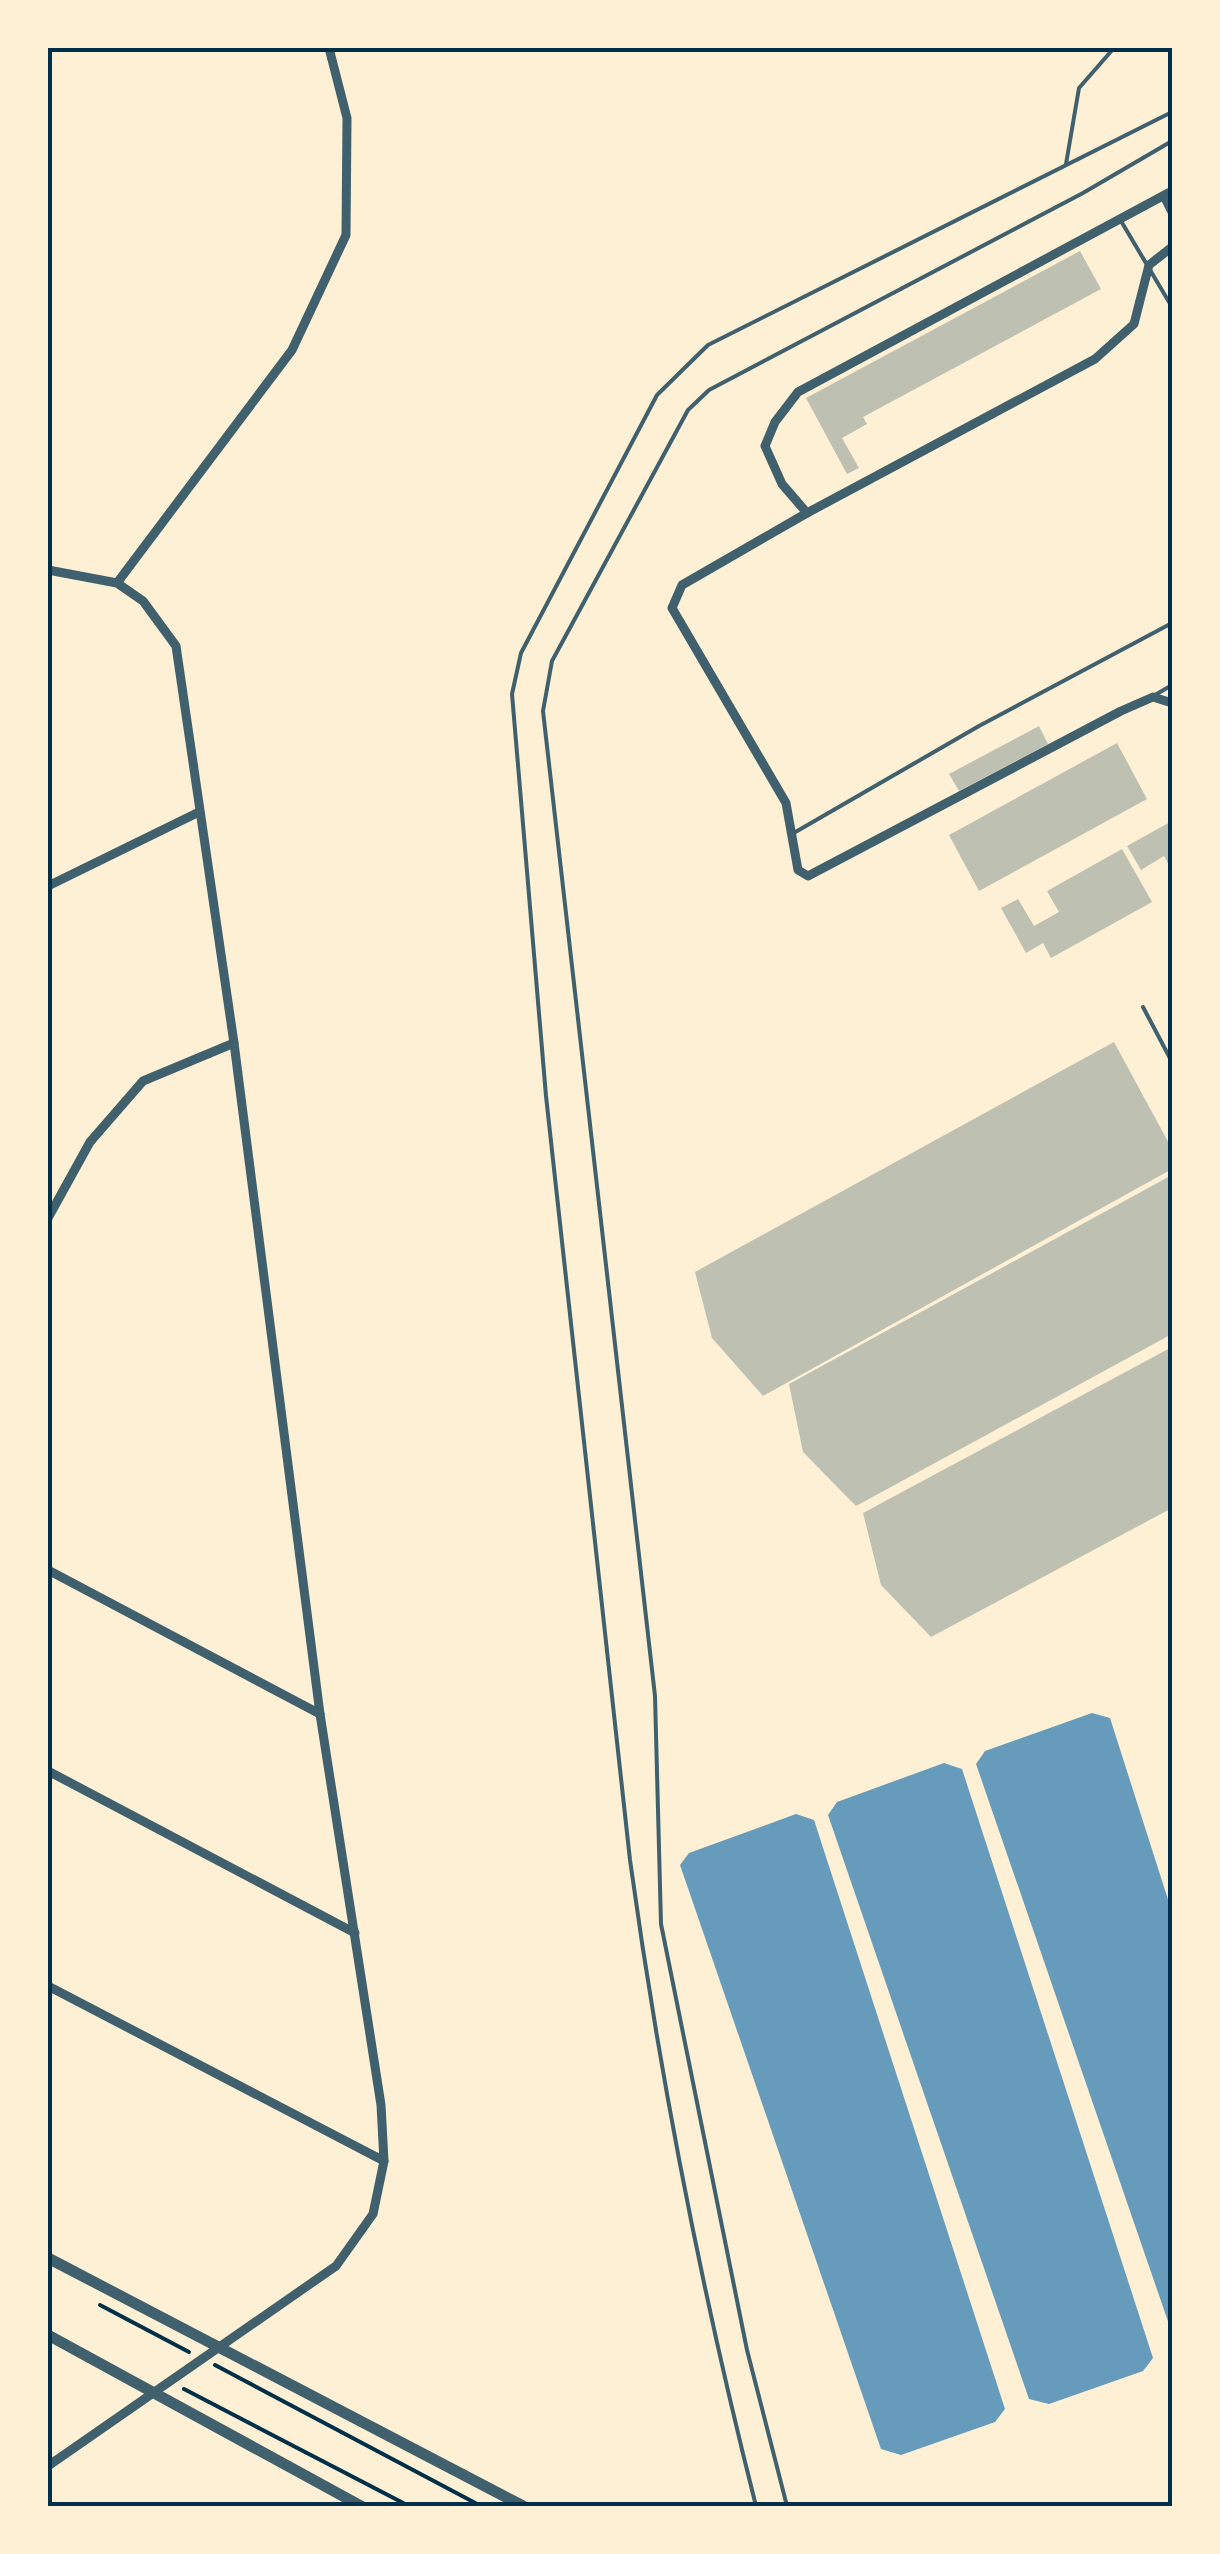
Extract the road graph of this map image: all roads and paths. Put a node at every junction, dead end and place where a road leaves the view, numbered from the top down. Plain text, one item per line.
1 (329, 48) edge
2 (1114, 48) edge
3 (1172, 112) edge
4 (1172, 141) edge
5 (1066, 166) junction
6 (1168, 194) edge
7 (1172, 212) edge
8 (1120, 219) junction
9 (1172, 248) edge
10 (1149, 266) junction
11 (1172, 307) edge
12 (807, 513) junction
13 (48, 570) edge
14 (117, 583) junction
15 (1172, 623) edge
16 (1172, 685) edge
17 (1152, 697) junction
18 (1172, 703) edge
19 (197, 813) junction
20 (792, 834) junction
21 (48, 886) edge
22 (1142, 1007) dead end
23 (234, 1043) junction
24 (1172, 1062) edge
25 (48, 1218) edge
26 (48, 1570) edge
27 (320, 1714) junction
28 (48, 1770) edge
29 (355, 1933) junction
30 (48, 1986) edge
31 (384, 2161) junction
32 (48, 2258) edge
33 (100, 2304) dead end
34 (48, 2335) edge
35 (218, 2349) junction
36 (204, 2359) junction
37 (170, 2382) junction
38 (155, 2393) junction
39 (48, 2466) edge
40 (361, 2506) edge
41 (409, 2506) edge
42 (481, 2506) edge
43 (523, 2506) edge
44 (756, 2506) edge
45 (787, 2506) edge

1 - 14 street
2 - 5 lane
3 - 5 lane
4 - 45 lane
5 - 44 lane
6 - 7 street
6 - 8 street
8 - 10 lane
8 - 12 street
9 - 10 street
10 - 11 lane
10 - 12 street
12 - 20 street
13 - 14 street
14 - 19 street
15 - 20 lane
16 - 17 lane
17 - 18 street
17 - 20 street
19 - 21 street
19 - 23 street
22 - 24 lane
23 - 25 street
23 - 27 street
26 - 27 street
27 - 29 street
28 - 29 street
29 - 31 street
30 - 31 street
31 - 35 street
32 - 35 street
33 - 36 path
34 - 38 street
35 - 36 street
35 - 43 street
36 - 37 street
36 - 42 path
37 - 38 street
37 - 41 path
38 - 39 street
38 - 40 street

